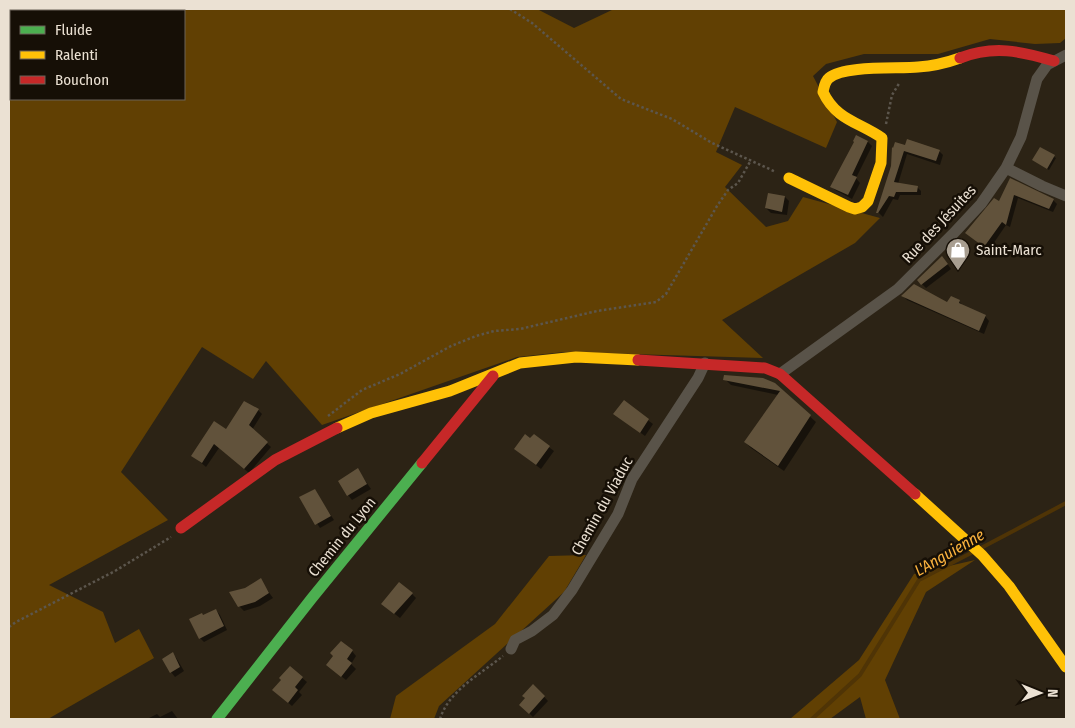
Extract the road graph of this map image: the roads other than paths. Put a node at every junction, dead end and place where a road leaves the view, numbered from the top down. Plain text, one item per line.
1 (1066, 55) edge
2 (1054, 61) junction
3 (1006, 168) junction
4 (789, 178) road end
5 (1066, 196) edge
6 (705, 363) junction
7 (780, 374) junction
8 (493, 376) junction
9 (181, 528) road end
10 (511, 649) road end
11 (1066, 666) edge
12 (217, 719) edge

1 - 2 street, Rue des Jésuites
2 - 3 street, Rue des Jésuites
2 - 4 street
3 - 5 street
3 - 7 street, Rue des Jésuites
6 - 7 street
6 - 8 street
6 - 10 street, Chemin du Viaduc
7 - 11 street
8 - 9 street
8 - 12 street, Chemin du Lyon

